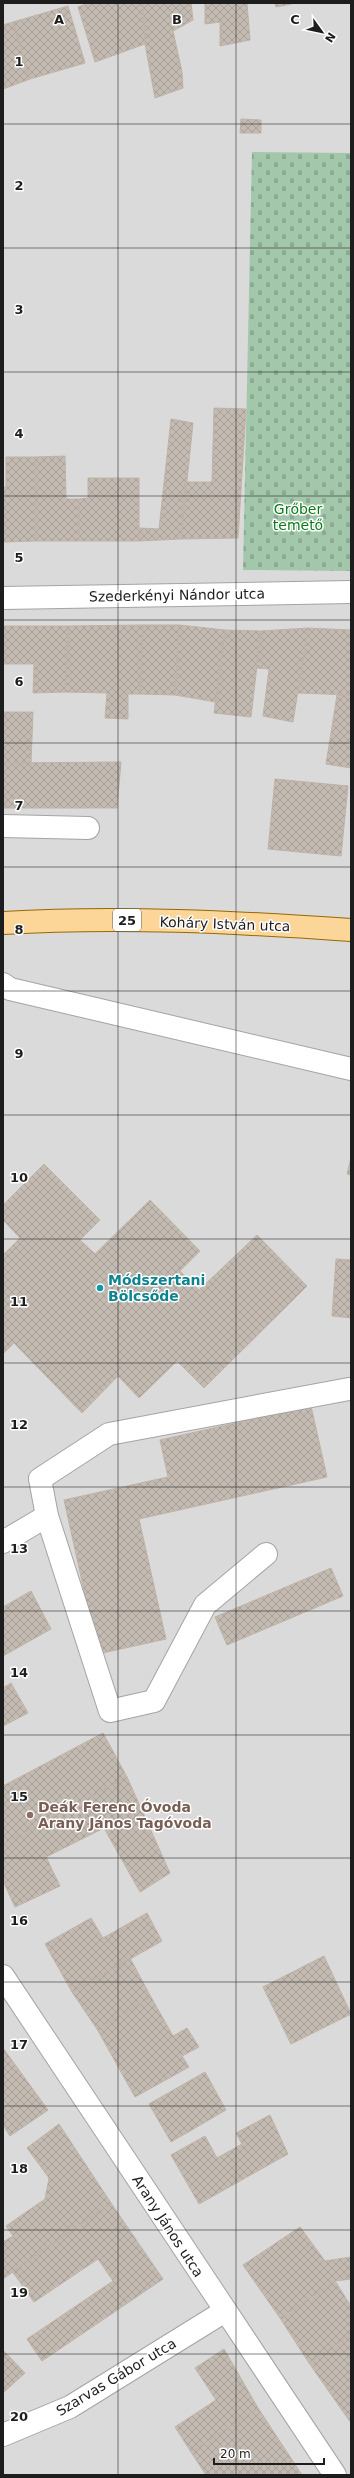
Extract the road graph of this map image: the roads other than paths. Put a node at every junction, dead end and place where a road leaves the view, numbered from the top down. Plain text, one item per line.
1 (351, 592) edge
2 (3, 598) edge
3 (3, 826) edge
4 (88, 828) dead end
5 (3, 923) edge
6 (351, 930) edge
7 (3, 984) edge
8 (351, 1069) edge
9 (349, 1390) dead end
10 (47, 1516) junction
11 (3, 1542) edge
12 (266, 1554) dead end
13 (3, 1976) edge
14 (225, 2311) junction
15 (3, 2435) edge
16 (335, 2475) edge

1 - 2 street, Szederkényi Nándor utca
3 - 4 street
5 - 6 main road, Koháry István utca / 25
7 - 8 street
9 - 10 street
10 - 11 street
10 - 12 street
13 - 14 street, Arany János utca
14 - 15 street, Szarvas Gábor utca
14 - 16 street, Arany János utca

